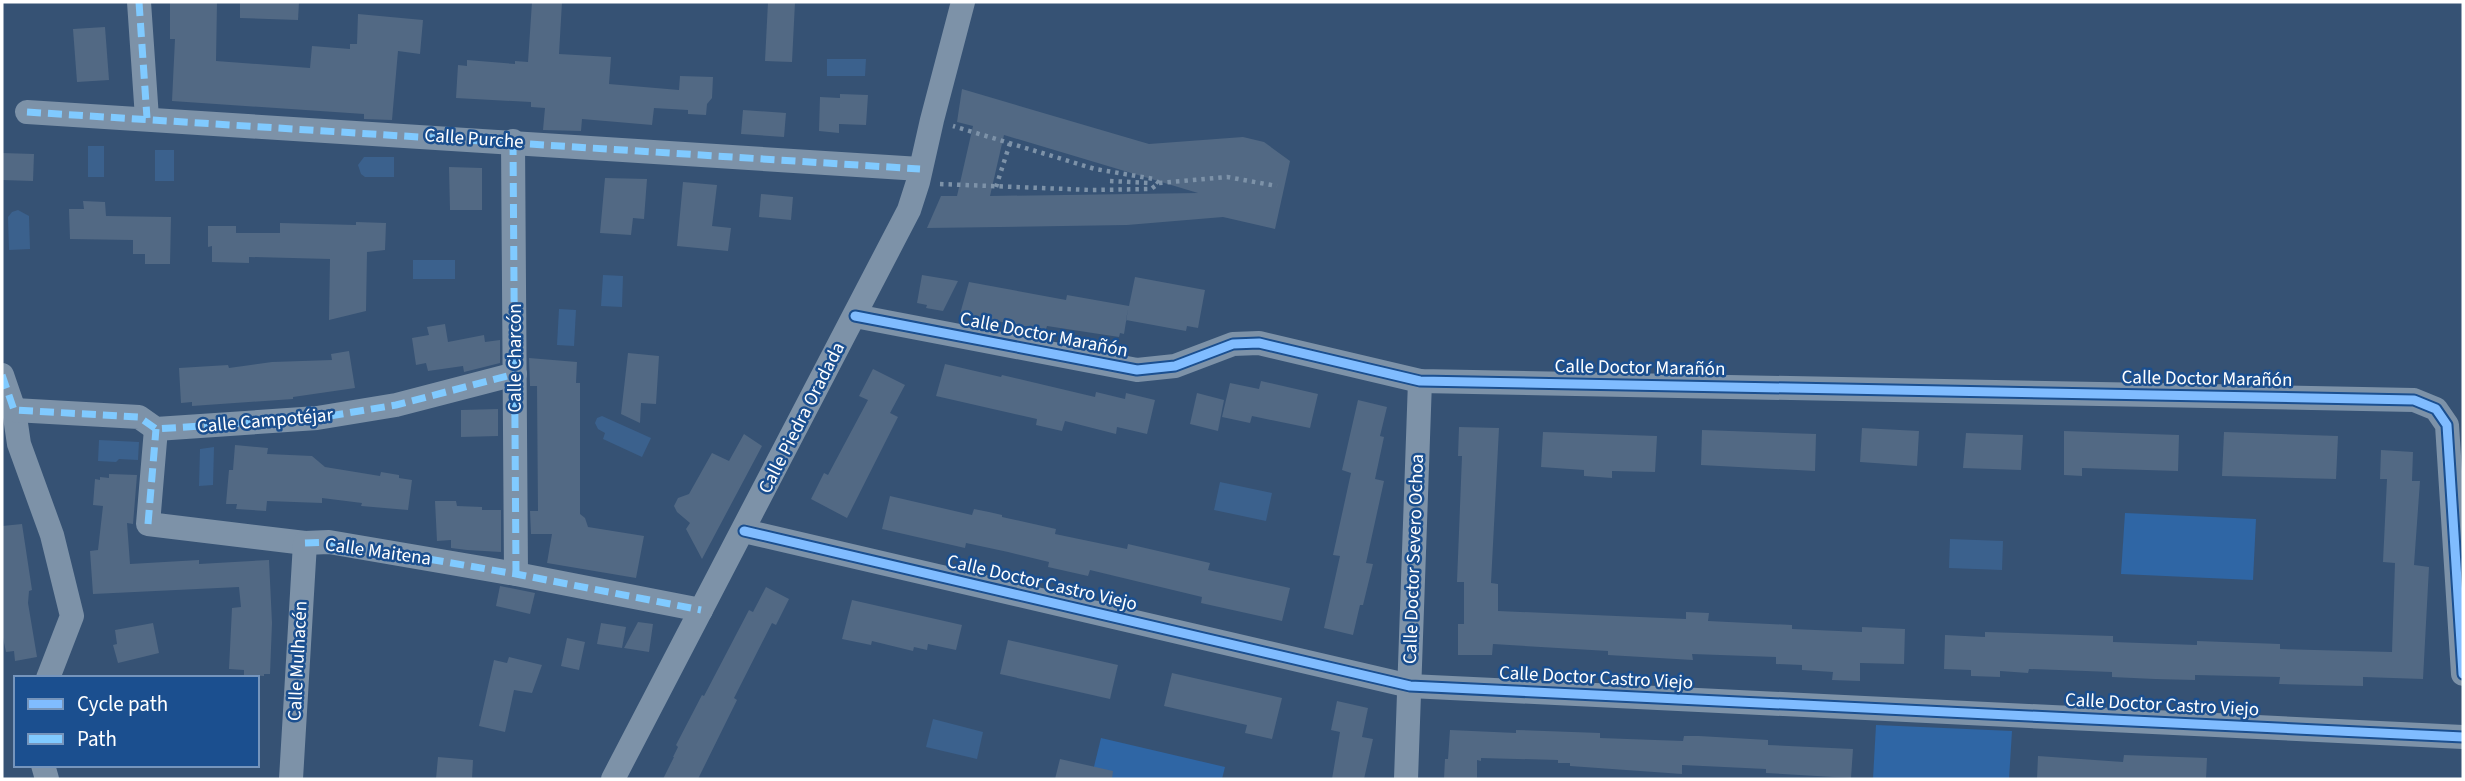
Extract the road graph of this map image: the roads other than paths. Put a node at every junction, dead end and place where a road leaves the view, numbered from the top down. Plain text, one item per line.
1 (139, 2) edge
2 (963, 2) edge
3 (27, 112) dead end
4 (147, 118) junction
5 (513, 141) junction
6 (919, 175) junction
7 (855, 316) junction
8 (515, 374) junction
9 (2, 375) edge
10 (1420, 381) junction
11 (14, 410) junction
12 (156, 429) junction
13 (10, 443) edge
14 (744, 531) junction
15 (305, 543) junction
16 (516, 574) junction
17 (701, 610) junction
18 (2463, 674) edge
19 (49, 676) edge
20 (1410, 686) junction
21 (2463, 737) edge
22 (291, 779) edge
23 (613, 779) edge
24 (1406, 779) edge

1 - 4 street
2 - 6 street, Calle Piedra Oradada
3 - 4 street, Calle Purche
4 - 5 street, Calle Purche
5 - 6 street, Calle Purche
5 - 8 street, Calle Charcón
6 - 7 street, Calle Piedra Oradada
7 - 10 street, Calle Doctor Marañón
7 - 14 street, Calle Piedra Oradada
8 - 12 street, Calle Campotéjar
8 - 16 street, Calle Charcón
9 - 11 street
10 - 18 street, Calle Doctor Marañón
10 - 20 street, Calle Doctor Severo Ochoa
11 - 12 street, Calle Campotéjar
11 - 13 street
12 - 15 street, Calle Maitena
13 - 19 street
14 - 17 street, Calle Piedra Oradada
14 - 20 street, Calle Doctor Castro Viejo
15 - 16 street, Calle Maitena
15 - 22 street, Calle Mulhacén
16 - 17 street, Calle Maitena
17 - 23 street, Calle Piedra Oradada
20 - 21 street, Calle Doctor Castro Viejo
20 - 24 street, Calle Doctor Severo Ochoa

